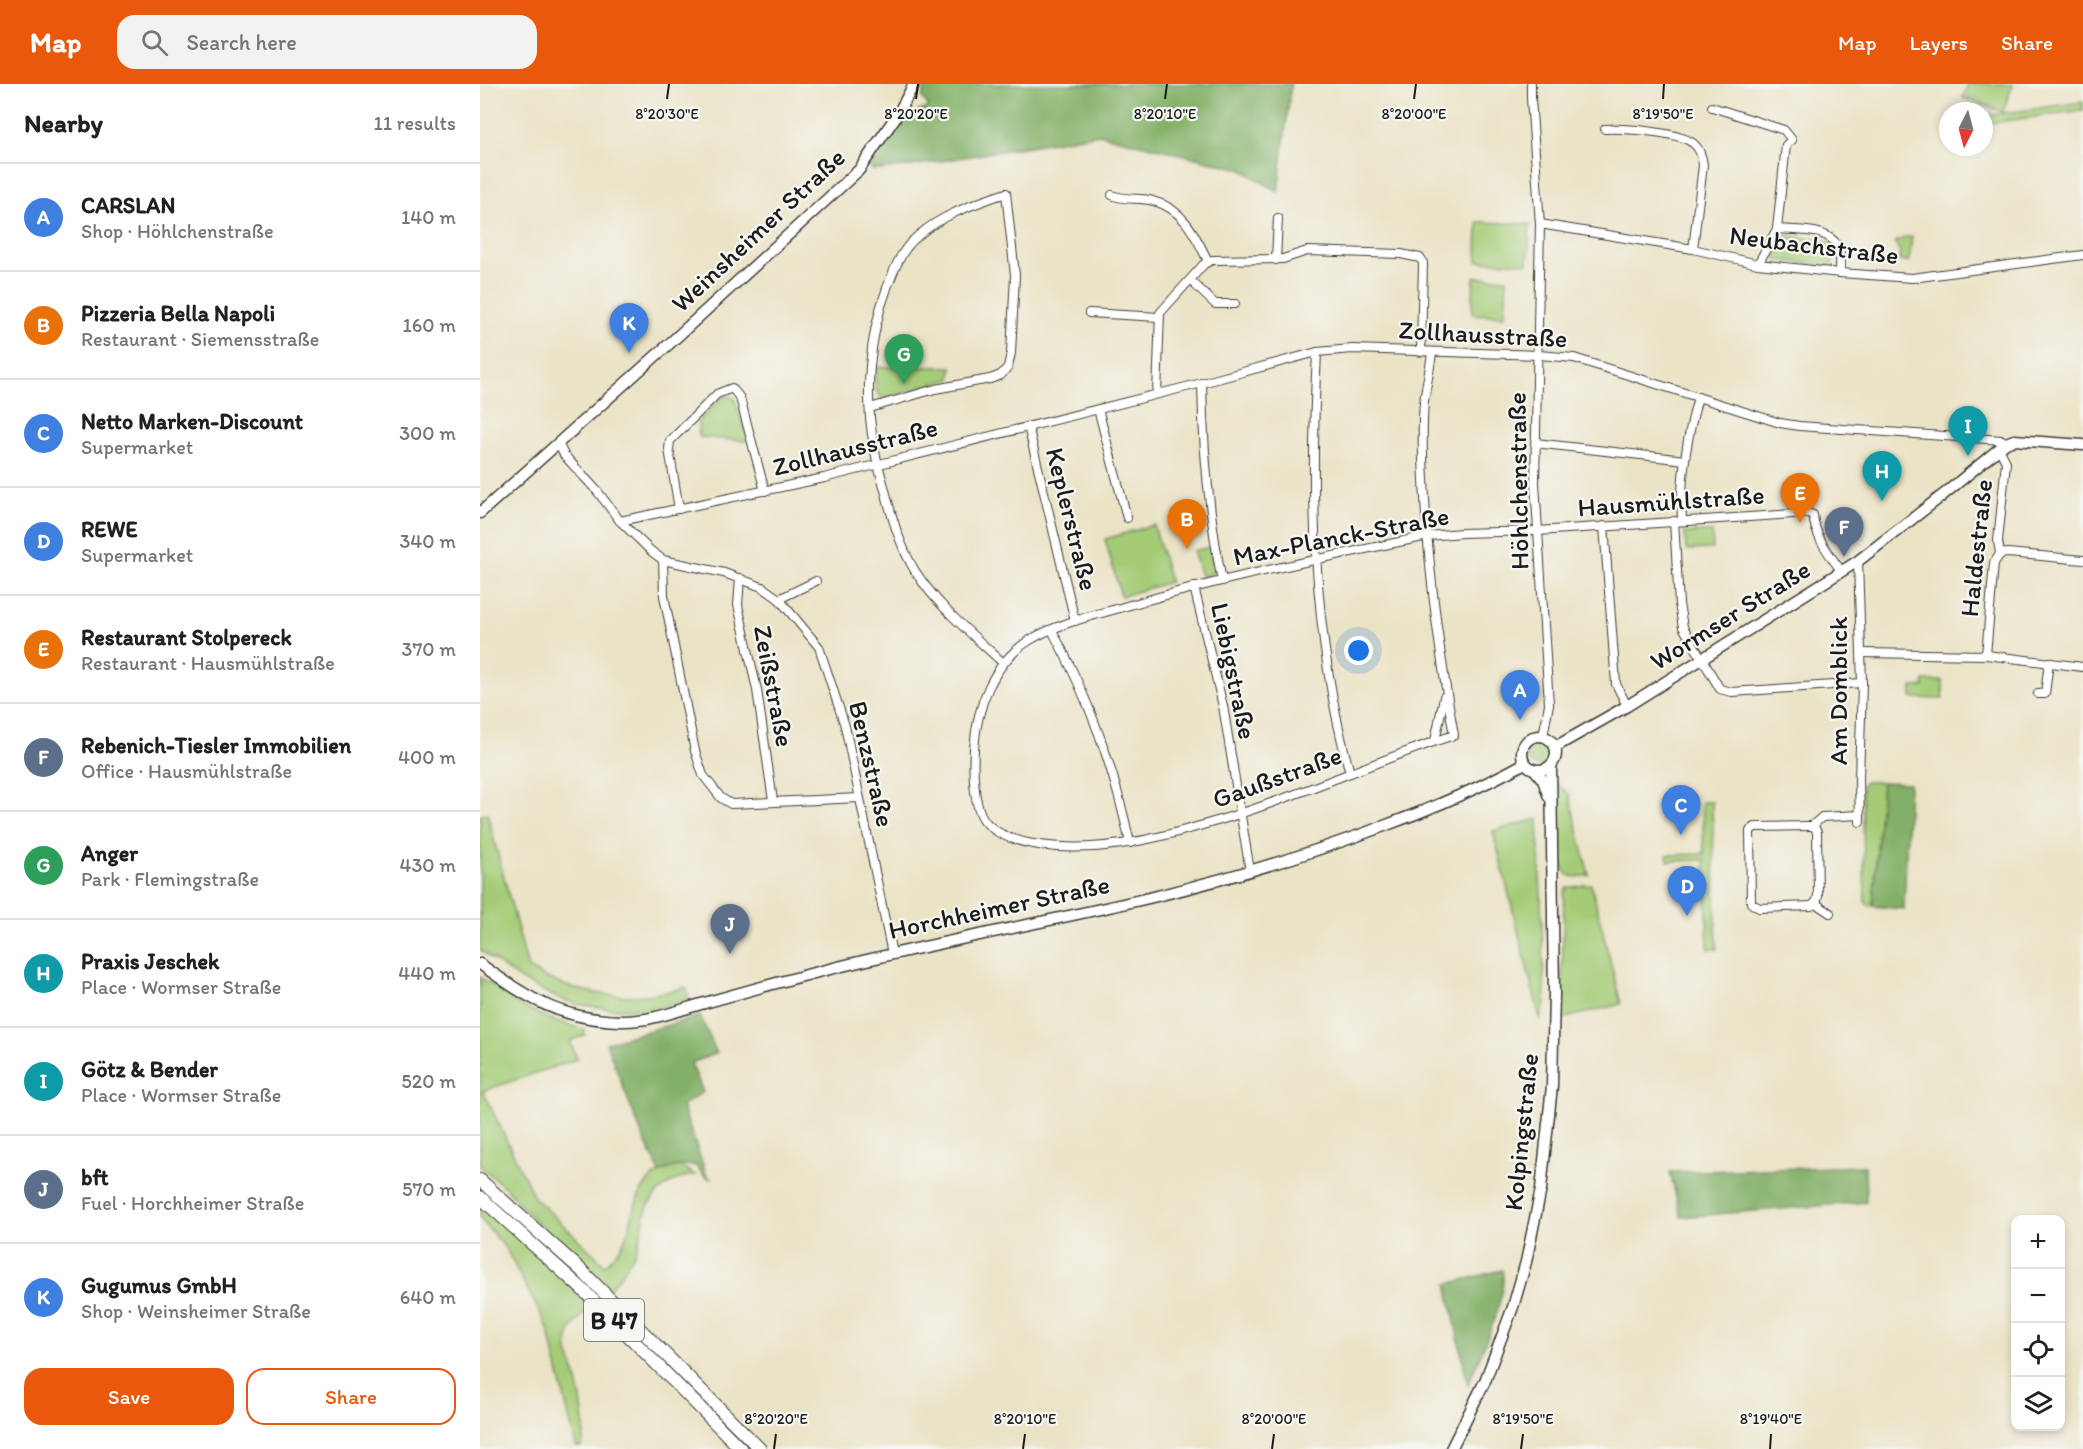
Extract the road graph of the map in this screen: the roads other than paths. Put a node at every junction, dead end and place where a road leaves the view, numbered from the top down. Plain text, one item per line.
1 (914, 84) edge
2 (1532, 84) edge
3 (1712, 107) dead end
4 (1605, 129) dead end
5 (1112, 195) dead end
6 (1278, 218) dead end
7 (1540, 224) junction
8 (1777, 229) junction
9 (1693, 249) junction
10 (2083, 255) edge
11 (1276, 260) junction
12 (1208, 261) junction
13 (1758, 264) junction
14 (1840, 273) junction
15 (1190, 280) junction
16 (1235, 304) dead end
17 (1089, 313) dead end
18 (1159, 316) junction
19 (1317, 352) junction
20 (1421, 352) junction
21 (1432, 352) junction
22 (1539, 355) junction
23 (1202, 383) junction
24 (1157, 394) junction
25 (1698, 397) junction
26 (870, 408) junction
27 (1098, 409) junction
28 (1028, 426) junction
29 (558, 443) junction
30 (1535, 443) junction
31 (2002, 445) junction
32 (2083, 445) edge
33 (1685, 460) junction
34 (878, 463) junction
35 (765, 490) junction
36 (679, 509) junction
37 (480, 513) edge
38 (1127, 518) dead end
39 (620, 521) junction
40 (1678, 521) junction
41 (1604, 526) junction
42 (1537, 531) junction
43 (1428, 536) junction
44 (2000, 554) junction
45 (663, 560) junction
46 (1317, 560) junction
47 (2083, 560) edge
48 (1858, 561) junction
49 (1842, 572) junction
50 (740, 578) junction
51 (816, 581) dead end
52 (1222, 581) junction
53 (1194, 587) junction
54 (779, 599) junction
55 (1075, 621) junction
56 (1052, 630) junction
57 (1861, 653) junction
58 (1986, 655) junction
59 (1701, 659) junction
60 (2049, 662) junction
61 (1003, 663) junction
62 (2083, 667) edge
63 (1862, 683) junction
64 (1445, 693) junction
65 (2038, 694) dead end
66 (1627, 706) junction
67 (1543, 736) junction
68 (1435, 741) junction
69 (1555, 747) junction
70 (1526, 763) junction
71 (1551, 765) junction
72 (1535, 770) junction
73 (1350, 773) junction
74 (859, 798) junction
75 (773, 801) junction
76 (1551, 803) junction
77 (1240, 815) junction
78 (1812, 826) junction
79 (1130, 843) junction
80 (1250, 871) junction
81 (1815, 903) junction
82 (1830, 913) dead end
83 (892, 954) junction
84 (480, 964) edge
85 (480, 1180) edge
86 (480, 1197) edge
87 (741, 1449) edge
88 (760, 1449) edge
89 (1451, 1449) edge

1 - 29 main road, Weinsheimer Straße
2 - 7 street, Höhlchenstraße
3 - 8 street
4 - 9 street
5 - 12 street
6 - 11 street
7 - 9 street, Neubachstraße
7 - 22 street, Höhlchenstraße
8 - 13 street
8 - 14 street
9 - 13 street, Neubachstraße
10 - 14 street, Neubachstraße
11 - 12 street
11 - 20 street
12 - 15 street
13 - 14 street, Neubachstraße
15 - 16 street
15 - 18 street
17 - 18 street
18 - 24 street
19 - 20 street, Zollhausstraße
19 - 23 street, Zollhausstraße
19 - 46 street
20 - 21 street, Zollhausstraße
21 - 22 street, Zollhausstraße
21 - 43 street
22 - 25 street, Zollhausstraße
22 - 30 street, Höhlchenstraße
23 - 24 street, Zollhausstraße
23 - 52 street
24 - 27 street, Zollhausstraße
25 - 31 street, Zollhausstraße
25 - 33 street
26 - 26 street
26 - 34 street
27 - 28 street, Zollhausstraße
27 - 38 street
28 - 34 street, Zollhausstraße
28 - 55 street, Keplerstraße
29 - 37 main road, Weinsheimer Straße
29 - 39 street, Benzstraße
30 - 33 street
30 - 42 street, Höhlchenstraße
31 - 32 main road
31 - 44 street, Haldestraße
31 - 48 main road, Wormser Straße
33 - 40 street
34 - 35 street, Zollhausstraße
34 - 61 street
35 - 36 street, Zollhausstraße
35 - 36 street
36 - 39 street, Zollhausstraße
39 - 45 street, Benzstraße
40 - 41 street, Hausmühlstraße
40 - 49 street, Hausmühlstraße
40 - 59 street
41 - 42 street, Hausmühlstraße
41 - 66 street
42 - 43 street, Max-Planck-Straße
42 - 67 street, Höhlchenstraße
43 - 46 street, Max-Planck-Straße
43 - 64 street
44 - 47 street
44 - 58 street, Haldestraße
45 - 50 street, Benzstraße
45 - 75 street
46 - 52 street, Max-Planck-Straße
46 - 73 street
48 - 49 main road, Wormser Straße
48 - 57 street, Am Domblick
49 - 59 main road, Wormser Straße
50 - 54 street, Benzstraße
50 - 75 street, Zeißstraße
51 - 54 street
52 - 53 street, Max-Planck-Straße
53 - 55 street, Max-Planck-Straße
53 - 77 street, Liebigstraße
54 - 74 street, Benzstraße
55 - 56 street, Max-Planck-Straße
56 - 61 street, Max-Planck-Straße
56 - 79 street
57 - 58 street
57 - 63 street, Am Domblick
58 - 60 street
59 - 63 street
59 - 66 main road, Wormser Straße
60 - 62 street
60 - 65 street
61 - 79 street, Gaußstraße
63 - 78 street, Am Domblick
64 - 68 street
64 - 68 street
66 - 69 main road, Wormser Straße
67 - 69 main road
67 - 70 main road
68 - 73 street, Gaußstraße
69 - 71 main road
70 - 72 main road
70 - 80 main road, Horchheimer Straße
71 - 72 main road
71 - 76 main road, Kolpingstraße
72 - 76 main road, Kolpingstraße
73 - 77 street, Gaußstraße
74 - 75 street
74 - 83 street, Benzstraße
76 - 89 main road, Kolpingstraße
77 - 79 street, Gaußstraße
77 - 80 street, Liebigstraße
78 - 81 street
78 - 81 street
80 - 83 main road, Horchheimer Straße
81 - 82 street
83 - 84 main road, Horchheimer Straße
85 - 88 highway, B 47
86 - 87 highway, B 47

